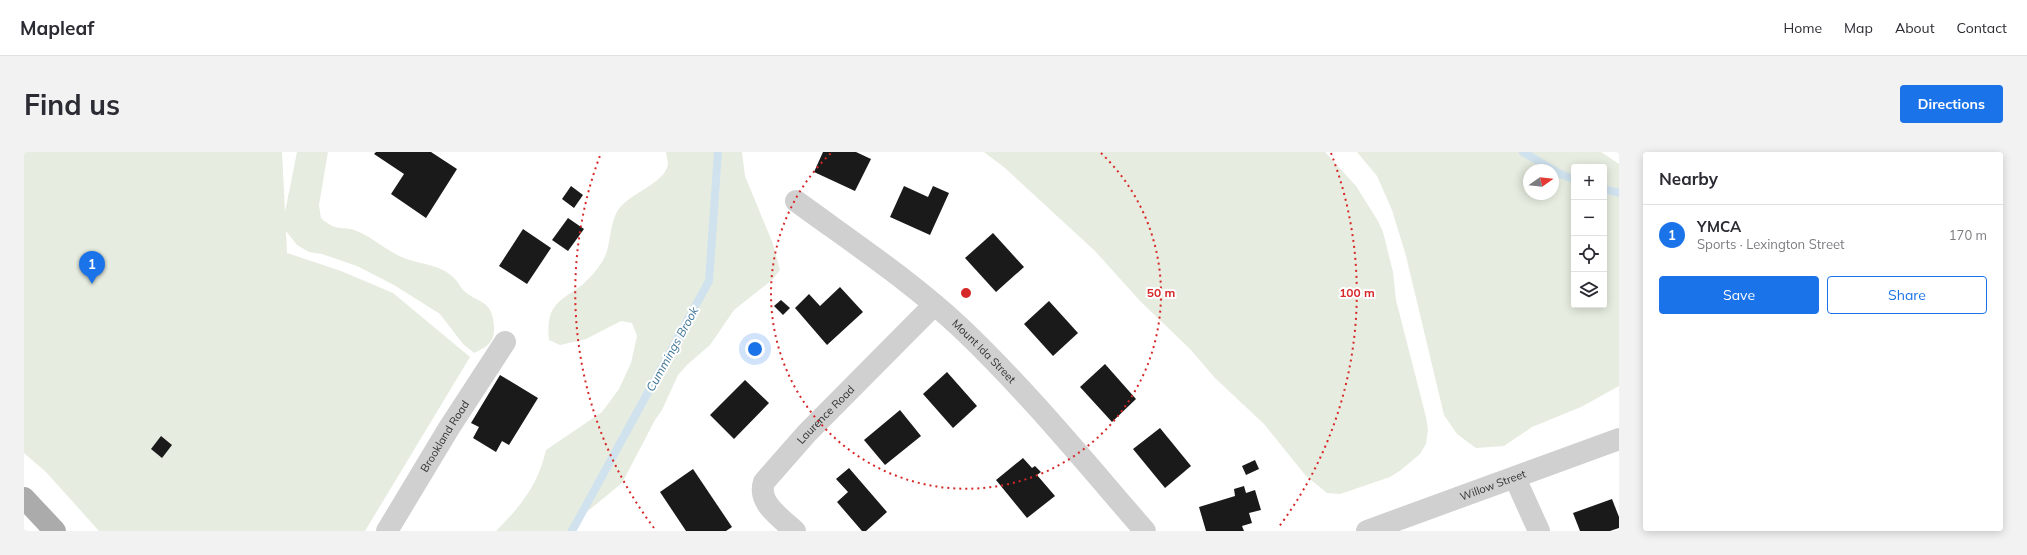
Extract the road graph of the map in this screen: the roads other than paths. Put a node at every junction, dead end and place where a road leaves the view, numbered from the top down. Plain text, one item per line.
1 (796, 201) dead end
2 (934, 305) junction
3 (505, 342) dead end
4 (1619, 439) edge
5 (1515, 478) junction
6 (24, 498) edge
7 (55, 531) edge
8 (387, 531) edge
9 (795, 531) edge
10 (1145, 531) edge
11 (1367, 531) edge
12 (1539, 531) edge

1 - 2 street, Mount Ida Street
2 - 9 street, Laurence Road
2 - 10 street, Mount Ida Street
3 - 8 street, Brookland Road
4 - 5 street, Willow Street
5 - 11 street, Willow Street
5 - 12 street
6 - 7 main road

